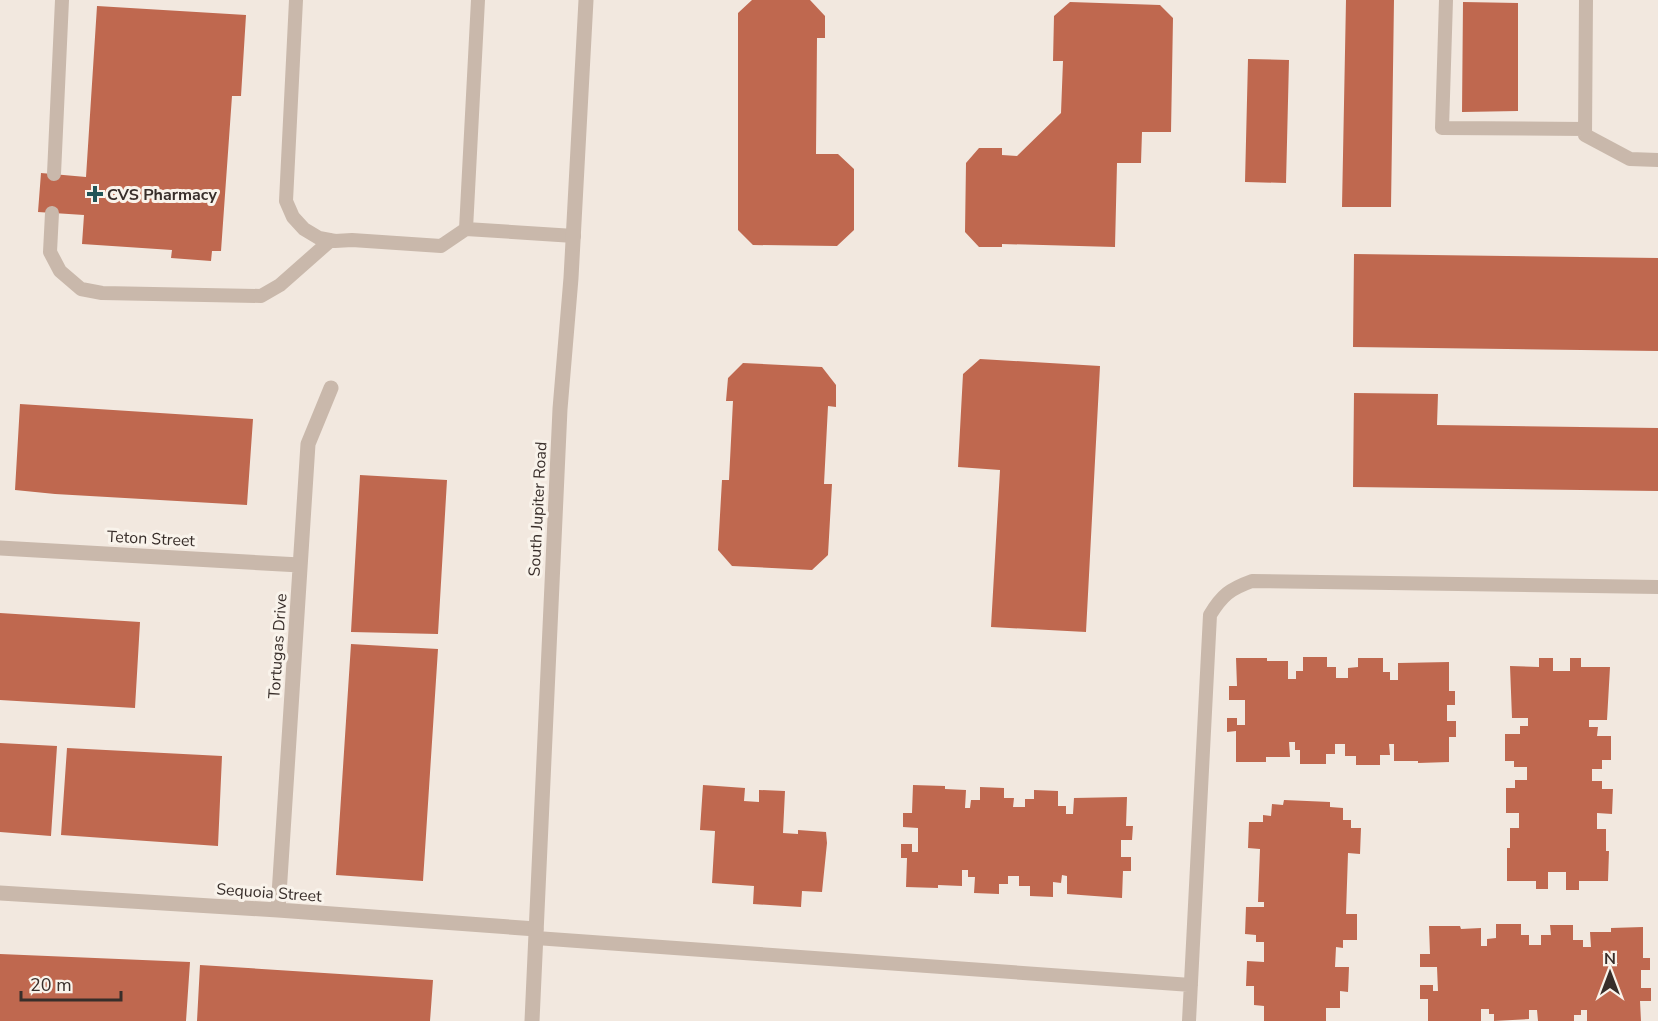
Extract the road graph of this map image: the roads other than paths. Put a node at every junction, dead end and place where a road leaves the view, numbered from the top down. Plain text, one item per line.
1 (62, 0) edge
2 (296, 0) edge
3 (478, 0) edge
4 (586, 0) edge
5 (1446, 0) edge
6 (1586, 0) edge
7 (1585, 129) junction
8 (1658, 160) edge
9 (54, 174) dead end
10 (52, 213) dead end
11 (466, 229) junction
12 (573, 236) junction
13 (331, 240) junction
14 (331, 388) dead end
15 (0, 548) edge
16 (300, 565) junction
17 (1658, 587) edge
18 (0, 893) edge
19 (278, 910) junction
20 (536, 933) junction
21 (1191, 985) junction
22 (532, 1021) edge
23 (1189, 1021) edge

1 - 9 lane
2 - 13 lane
3 - 11 lane
4 - 12 street, South Jupiter Road
5 - 7 lane
6 - 7 lane
7 - 8 lane
10 - 13 lane
11 - 12 lane
11 - 13 lane
12 - 20 street, South Jupiter Road
14 - 16 street, Tortugas Drive
15 - 16 street, Teton Street
16 - 19 street, Tortugas Drive
17 - 21 lane
18 - 19 street, Sequoia Street
19 - 20 street, Sequoia Street
20 - 21 lane
20 - 22 street, South Jupiter Road
21 - 23 lane

